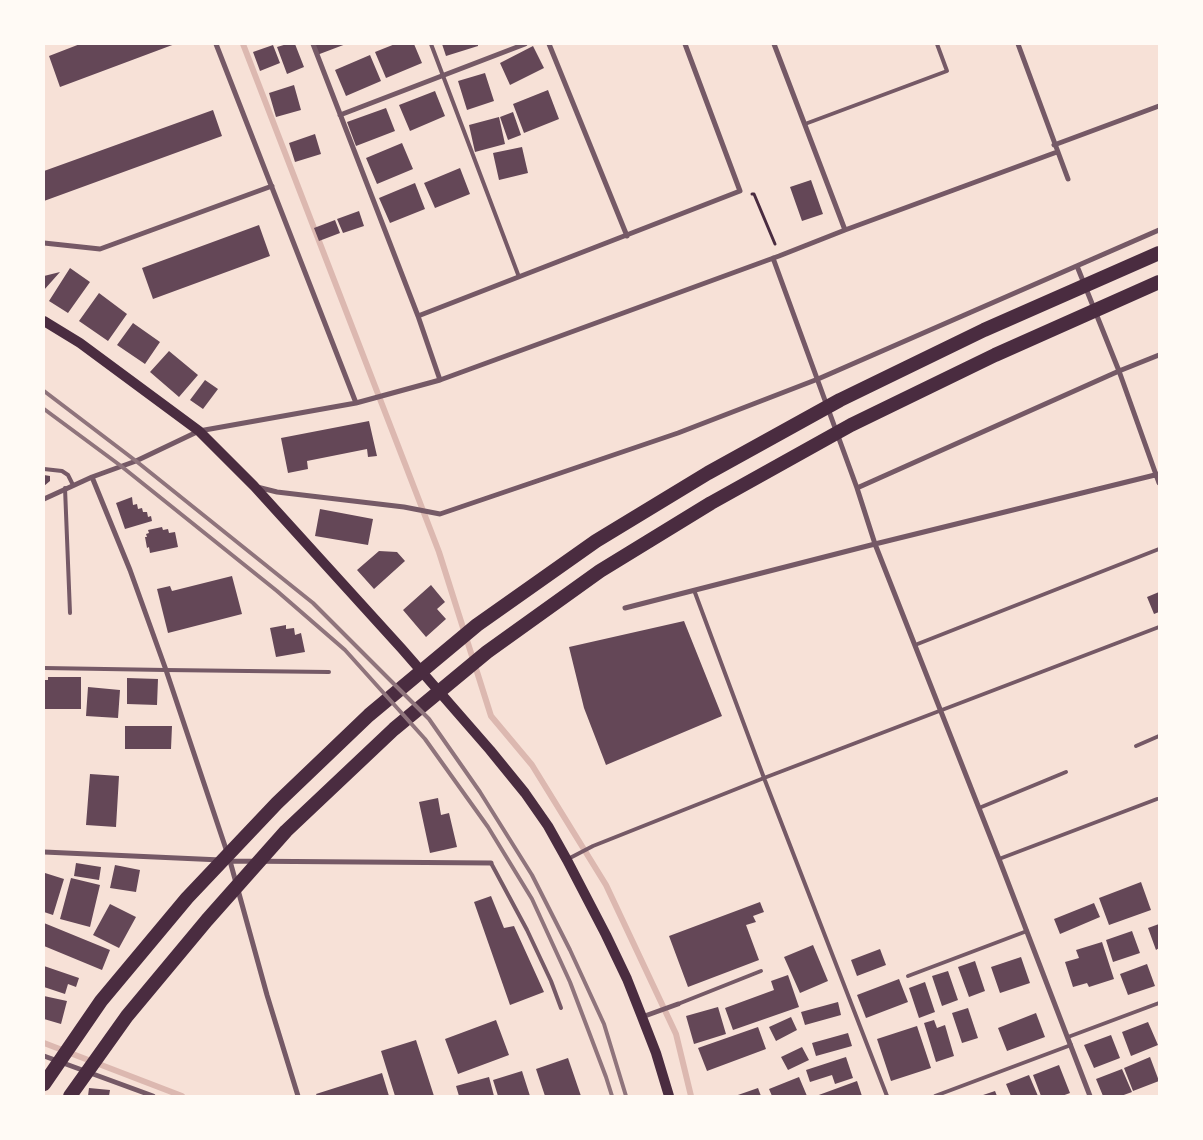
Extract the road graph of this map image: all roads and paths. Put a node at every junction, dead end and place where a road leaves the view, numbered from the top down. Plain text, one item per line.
1 (216, 44) edge
2 (312, 44) edge
3 (431, 44) edge
4 (525, 44) edge
5 (549, 44) edge
6 (684, 44) edge
7 (774, 44) edge
8 (936, 44) edge
9 (1018, 44) edge
10 (443, 76) junction
11 (1159, 106) edge
12 (340, 115) junction
13 (805, 124) junction
14 (1054, 145) junction
15 (1057, 152) junction
16 (1068, 179) dead end
17 (272, 186) junction
18 (740, 191) junction
19 (845, 230) junction
20 (1159, 230) edge
21 (627, 236) junction
22 (44, 243) edge
23 (1159, 253) edge
24 (779, 256) junction
25 (773, 258) junction
26 (1077, 266) junction
27 (519, 277) junction
28 (1159, 282) edge
29 (418, 316) junction
30 (44, 321) edge
31 (1159, 355) edge
32 (1119, 371) junction
33 (818, 379) junction
34 (440, 380) junction
35 (356, 403) junction
36 (199, 431) junction
37 (44, 468) edge
38 (1158, 474) edge
39 (92, 476) junction
40 (1159, 483) edge
41 (73, 485) junction
42 (254, 486) junction
43 (65, 488) junction
44 (858, 488) junction
45 (44, 499) edge
46 (876, 544) junction
47 (1159, 549) edge
48 (694, 590) junction
49 (625, 608) dead end
50 (70, 613) dead end
51 (1159, 627) edge
52 (915, 645) junction
53 (44, 668) edge
54 (166, 670) junction
55 (329, 672) dead end
56 (941, 711) junction
57 (1159, 736) edge
58 (1136, 746) dead end
59 (1066, 772) dead end
60 (764, 778) junction
61 (1157, 799) dead end
62 (979, 808) junction
63 (44, 852) edge
64 (999, 859) junction
65 (567, 860) junction
66 (230, 861) junction
67 (492, 863) joint
68 (1027, 932) junction
69 (761, 971) dead end
70 (908, 976) dead end
71 (1159, 1002) edge
72 (678, 1004) joint
73 (561, 1008) dead end
74 (642, 1017) junction
75 (1068, 1037) junction
76 (1071, 1045) junction
77 (44, 1056) edge
78 (44, 1084) edge
79 (70, 1096) edge
80 (152, 1096) edge
81 (298, 1096) edge
82 (669, 1096) edge
83 (887, 1096) edge
84 (935, 1096) edge
85 (1090, 1096) edge

1 - 17 street
2 - 12 street
3 - 10 lane
4 - 10 street
5 - 21 street
6 - 18 street
7 - 13 street
8 - 13 lane
9 - 14 street
10 - 12 street
10 - 27 lane
11 - 14 street
12 - 29 street
13 - 19 street
14 - 15 street
15 - 16 street
15 - 19 street
17 - 22 street
17 - 35 street
18 - 21 street
18 - 24 path
19 - 24 street
20 - 26 street
21 - 27 street
23 - 78 highway
24 - 25 street
25 - 33 street
25 - 34 street
26 - 32 street
26 - 33 street
27 - 29 street
28 - 79 highway
29 - 34 street
30 - 36 main road
31 - 32 street
32 - 38 street
32 - 44 street
33 - 42 street
33 - 44 street
34 - 35 street
35 - 36 street
36 - 39 street
36 - 42 main road
37 - 41 lane
38 - 40 street
38 - 46 street
39 - 41 street
39 - 54 street
41 - 43 street
42 - 65 main road
43 - 45 street
43 - 50 lane
44 - 46 street
46 - 48 street
46 - 52 street
47 - 52 lane
48 - 49 street
48 - 60 lane
51 - 56 lane
52 - 56 street
53 - 54 lane
54 - 55 lane
54 - 66 street
56 - 60 lane
56 - 62 street
57 - 58 lane
59 - 62 lane
60 - 65 lane
60 - 83 lane
61 - 64 lane
62 - 64 street
63 - 66 street
64 - 68 street
65 - 74 main road
66 - 67 street
66 - 81 street
67 - 73 lane
68 - 70 lane
68 - 75 street
69 - 72 lane
71 - 75 lane
72 - 74 street
74 - 82 main road
75 - 76 street
76 - 84 lane
76 - 85 street
77 - 80 street

